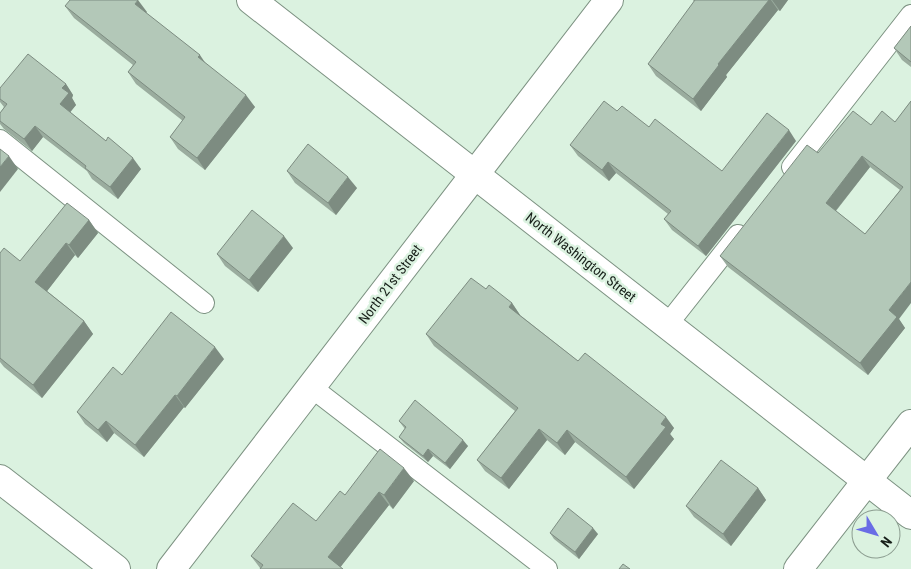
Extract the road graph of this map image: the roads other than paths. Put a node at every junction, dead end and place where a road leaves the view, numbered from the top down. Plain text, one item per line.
1 (251, 0) edge
2 (609, 0) edge
3 (911, 15) edge
4 (0, 140) edge
5 (474, 174) junction
6 (783, 178) edge
7 (746, 224) edge
8 (204, 303) dead end
9 (667, 325) junction
10 (312, 387) junction
11 (911, 424) edge
12 (0, 479) edge
13 (867, 481) junction
14 (911, 515) edge
15 (116, 569) edge
16 (171, 569) edge
17 (547, 569) edge
18 (798, 569) edge

1 - 5 street, North Washington Street
2 - 5 street, North 21st Street
3 - 6 lane
4 - 8 lane
5 - 9 street, North Washington Street
5 - 10 street, North 21st Street
7 - 9 lane
9 - 13 street, North Washington Street
10 - 16 street, North 21st Street
10 - 17 lane
11 - 13 street
12 - 15 street
13 - 14 street, North Washington Street
13 - 18 street

